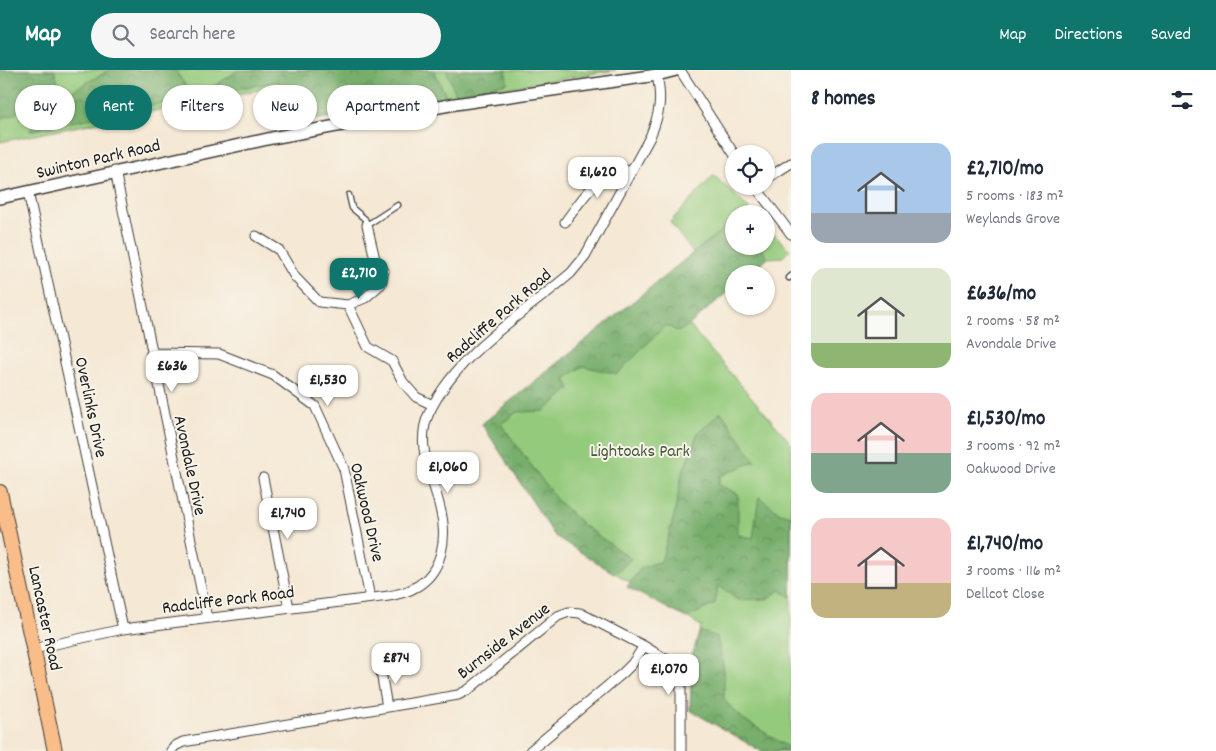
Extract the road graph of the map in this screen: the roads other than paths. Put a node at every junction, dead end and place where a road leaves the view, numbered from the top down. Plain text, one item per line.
1 (675, 70) edge
2 (657, 75) junction
3 (728, 145) edge
4 (791, 163) edge
5 (631, 171) junction
6 (115, 172) junction
7 (775, 173) edge
8 (28, 192) junction
9 (350, 195) dead end
10 (762, 195) edge
11 (0, 198) edge
12 (398, 206) dead end
13 (565, 222) dead end
14 (367, 226) junction
15 (791, 234) edge
16 (256, 236) dead end
17 (348, 305) junction
18 (151, 353) junction
19 (433, 405) junction
20 (263, 478) dead end
21 (0, 492) edge
22 (370, 598) junction
23 (289, 608) junction
24 (207, 618) junction
25 (124, 629) junction
26 (644, 646) junction
27 (33, 648) junction
28 (380, 666) dead end
29 (387, 707) junction
30 (55, 751) edge
31 (171, 751) edge
32 (530, 751) edge
33 (681, 751) edge

1 - 2 street, Swinton Park Road
1 - 3 street
2 - 5 street, Radcliffe Park Road
2 - 6 street, Swinton Park Road
4 - 7 street
5 - 13 street
5 - 19 street, Radcliffe Park Road
6 - 8 street, Swinton Park Road
6 - 18 street, Avondale Drive
8 - 11 street, Swinton Park Road
8 - 25 street, Overlinks Drive
9 - 14 lane
10 - 15 street
12 - 14 lane
14 - 17 street
16 - 17 street
17 - 19 street
18 - 22 street, Oakwood Drive
18 - 24 street, Avondale Drive
19 - 22 street, Radcliffe Park Road
20 - 23 street
21 - 27 main road, Lancaster Road
22 - 23 street, Radcliffe Park Road
23 - 24 street, Radcliffe Park Road
24 - 25 street, Radcliffe Park Road
25 - 27 street, Radcliffe Park Road
26 - 29 street, Burnside Avenue
26 - 32 street
26 - 33 street
27 - 30 main road, Lancaster Road
28 - 29 street
29 - 31 street, Burnside Avenue

